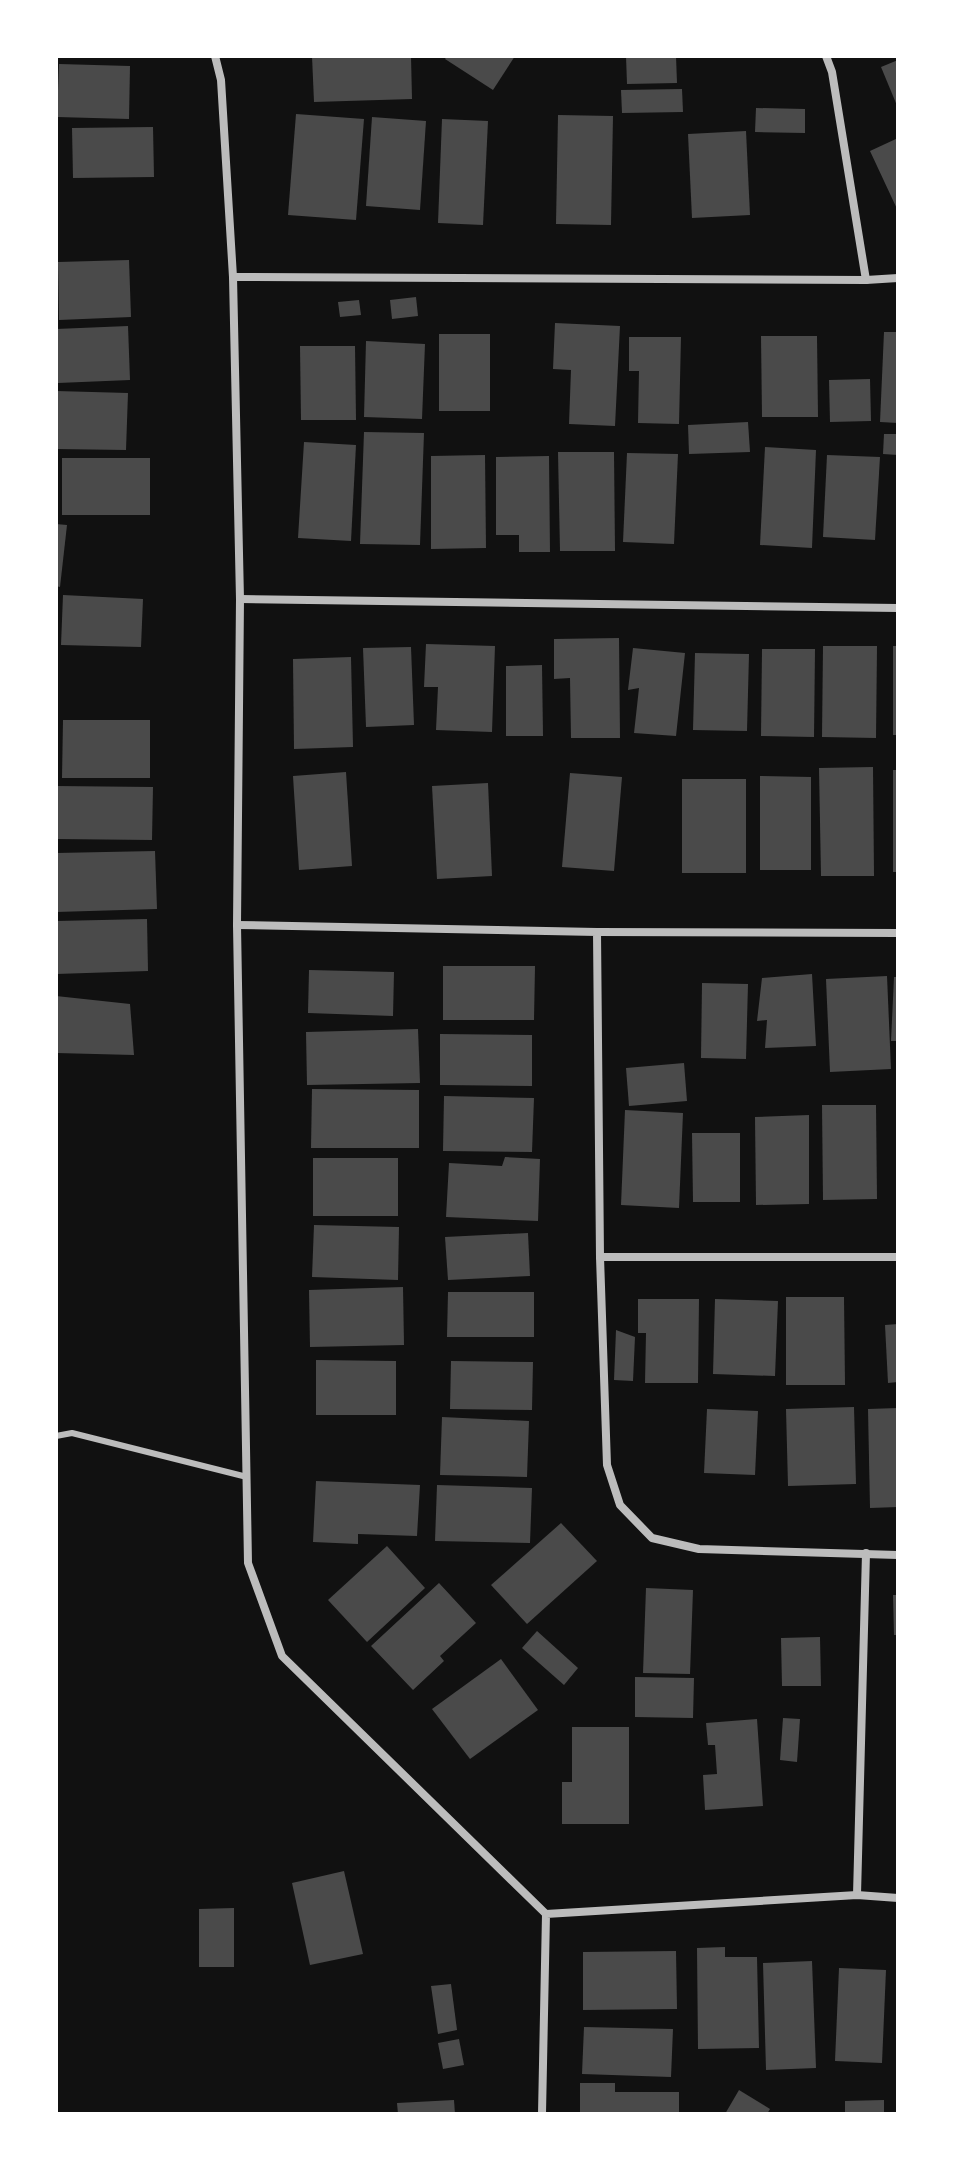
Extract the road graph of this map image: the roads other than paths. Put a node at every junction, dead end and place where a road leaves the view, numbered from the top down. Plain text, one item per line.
1 (215, 56) edge
2 (826, 56) edge
3 (233, 277) junction
4 (898, 278) edge
5 (866, 280) junction
6 (240, 599) junction
7 (898, 608) edge
8 (237, 925) junction
9 (597, 932) junction
10 (898, 933) edge
11 (600, 1257) junction
12 (898, 1257) edge
13 (56, 1436) edge
14 (247, 1477) junction
15 (866, 1553) junction
16 (898, 1555) edge
17 (857, 1895) junction
18 (898, 1898) edge
19 (546, 1914) junction
20 (542, 2114) edge

1 - 3 street
2 - 5 street
3 - 5 street
3 - 6 street
4 - 5 street
6 - 7 street
6 - 8 street
8 - 9 street
8 - 14 street
9 - 10 street
9 - 11 street
11 - 12 street
11 - 15 street
13 - 14 lane
14 - 19 street
15 - 16 street
15 - 17 street
17 - 18 street
17 - 19 street
19 - 20 street

